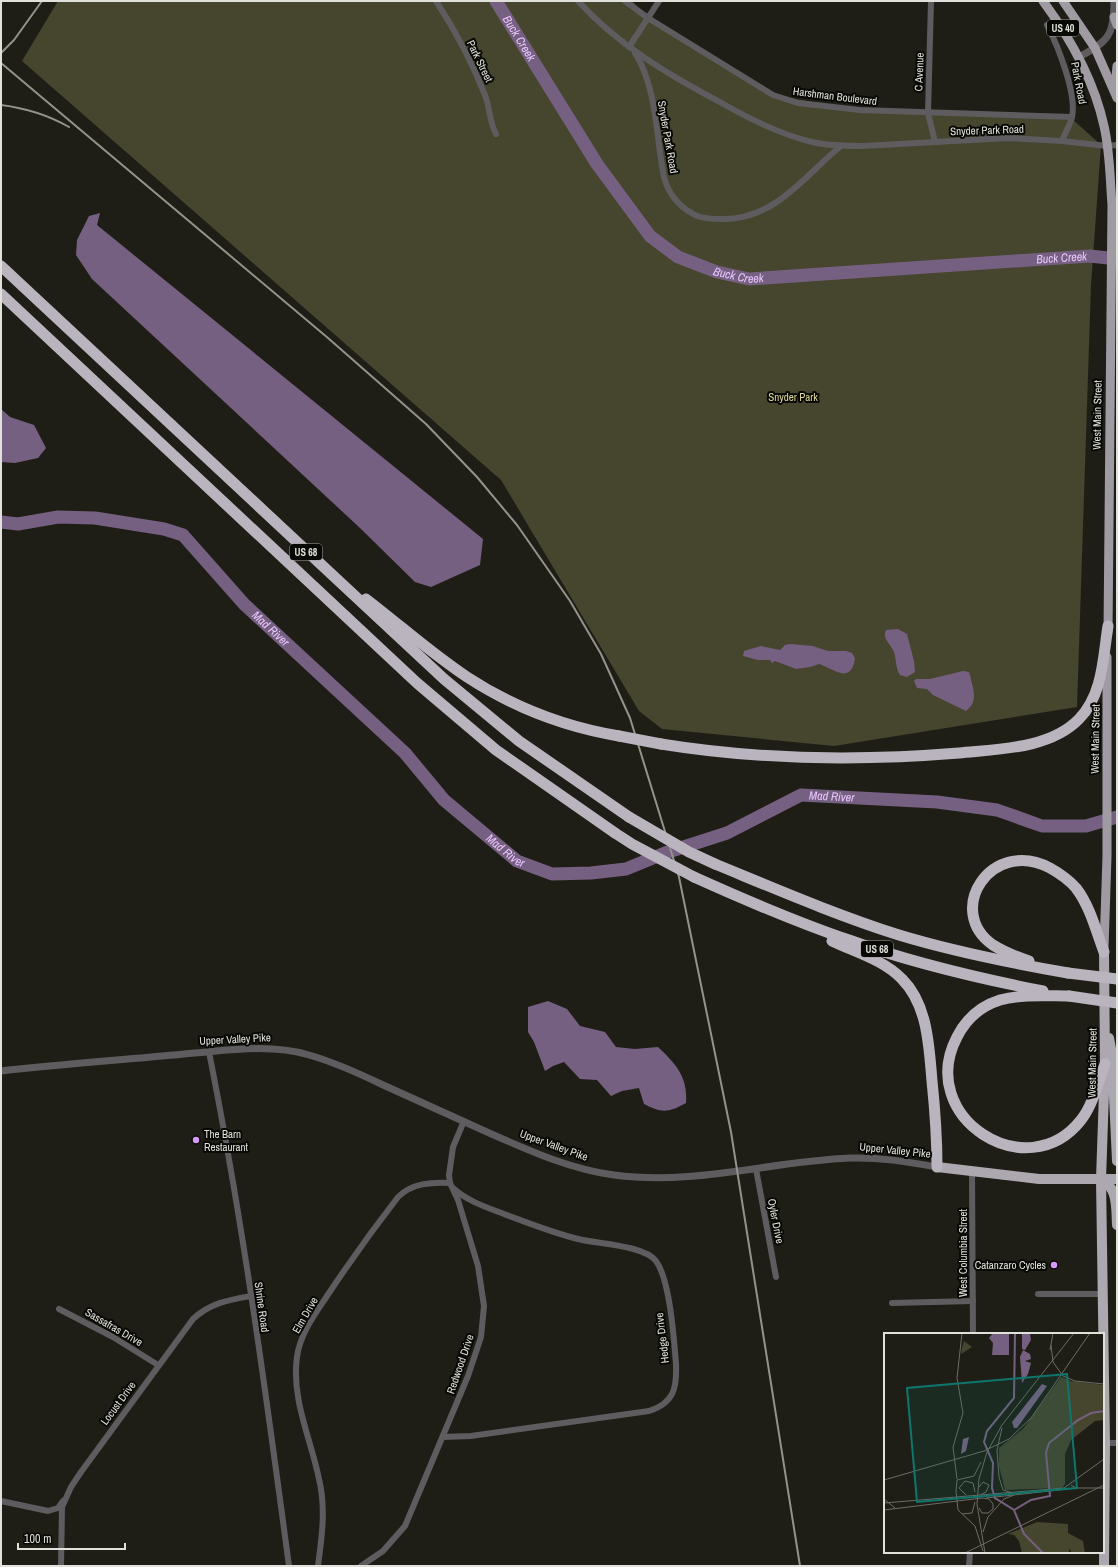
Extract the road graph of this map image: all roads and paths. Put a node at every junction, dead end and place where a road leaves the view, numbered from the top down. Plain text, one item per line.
1 (436, 1) edge
2 (578, 1) edge
3 (625, 1) edge
4 (659, 1) edge
5 (931, 1) edge
6 (1043, 1) edge
7 (1062, 1) edge
8 (1114, 1) edge
9 (648, 18) junction
10 (1115, 21) edge
11 (1047, 24) dead end
12 (1095, 48) junction
13 (632, 49) junction
14 (1079, 57) junction
15 (1117, 66) edge
16 (1116, 94) edge
17 (928, 113) junction
18 (1072, 117) junction
19 (496, 134) dead end
20 (1062, 141) junction
21 (935, 142) junction
22 (1117, 145) edge
23 (841, 146) junction
24 (1107, 146) junction
25 (1, 266) edge
26 (1, 294) edge
27 (308, 553) junction
28 (1108, 626) junction
29 (778, 914) junction
30 (1104, 952) junction
31 (1068, 972) junction
32 (1117, 979) edge
33 (1069, 996) junction
34 (1117, 1003) edge
35 (1104, 1021) junction
36 (209, 1052) junction
37 (1105, 1064) junction
38 (1, 1071) edge
39 (464, 1121) junction
40 (1117, 1161) edge
41 (937, 1166) junction
42 (756, 1169) junction
43 (972, 1172) junction
44 (1101, 1178) junction
45 (1117, 1179) edge
46 (452, 1186) junction
47 (1117, 1225) edge
48 (776, 1277) dead end
49 (1038, 1294) dead end
50 (1103, 1294) junction
51 (251, 1296) junction
52 (973, 1301) junction
53 (892, 1303) dead end
54 (59, 1309) dead end
55 (973, 1333) edge
56 (1103, 1333) edge
57 (158, 1365) junction
58 (443, 1437) junction
59 (1104, 1443) edge
60 (1117, 1443) edge
61 (65, 1500) junction
62 (1, 1501) edge
63 (970, 1553) edge
64 (61, 1566) edge
65 (289, 1566) edge
66 (318, 1566) edge
67 (361, 1566) edge
68 (970, 1566) edge
69 (1104, 1566) edge

1 - 19 street, Park Street
2 - 13 street, Snyder Park Road
3 - 9 street, Harshman Boulevard
4 - 9 street
5 - 17 street, C Avenue
6 - 14 main road, Park Road / US 40
7 - 12 main road, US 40
8 - 10 street
9 - 13 street
9 - 17 street, Harshman Boulevard
10 - 12 street
11 - 18 street, Park Road
12 - 14 street
12 - 16 main road, US 40
13 - 23 street, Snyder Park Road
13 - 23 street, Snyder Park Road
14 - 24 main road, West Main Street / US 40
15 - 16 main road
17 - 18 street, Harshman Boulevard
17 - 21 street, C Avenue
18 - 20 street, Park Road
20 - 21 street, Snyder Park Road
20 - 24 street
21 - 23 street, Snyder Park Road
22 - 24 street
24 - 28 main road, West Main Street / US 40
25 - 27 highway, US 68
26 - 29 highway, US 68, bridge
27 - 28 highway, bridge
27 - 31 highway, US 68, bridge
28 - 30 main road, West Main Street / US 40
29 - 33 highway, US 68
29 - 41 highway
30 - 31 highway
30 - 35 highway, West Main Street / US 40
31 - 32 highway, US 68, bridge
33 - 34 highway, US 68, bridge
33 - 37 highway
35 - 37 highway, West Main Street / US 40
35 - 40 highway
36 - 38 street, Upper Valley Pike
36 - 39 street, Upper Valley Pike
36 - 51 street, Shrine Road
37 - 44 highway, West Main Street / US 40
39 - 42 street, Upper Valley Pike
39 - 46 street, Redwood Drive
41 - 42 street, Upper Valley Pike
41 - 43 highway, Upper Valley Pike
42 - 48 street, Oyler Drive
43 - 44 highway, Upper Valley Pike
43 - 52 street, West Columbia Street
44 - 45 highway, Upper Valley Pike
44 - 47 highway
44 - 50 highway, West Main Street / US 40
46 - 58 street, Redwood Drive
46 - 58 street, Hedge Drive
46 - 66 street, Elm Drive
49 - 50 street
50 - 56 highway, West Main Street / US 40
51 - 57 street, Locust Drive
51 - 65 street, Shrine Road
52 - 53 street
52 - 55 street, West Columbia Street
54 - 57 street, Sassafras Drive
57 - 61 street, Locust Drive
58 - 67 street, Redwood Drive
59 - 60 street
59 - 69 highway, US 40
61 - 62 street
61 - 64 street, Locust Drive
63 - 68 street

